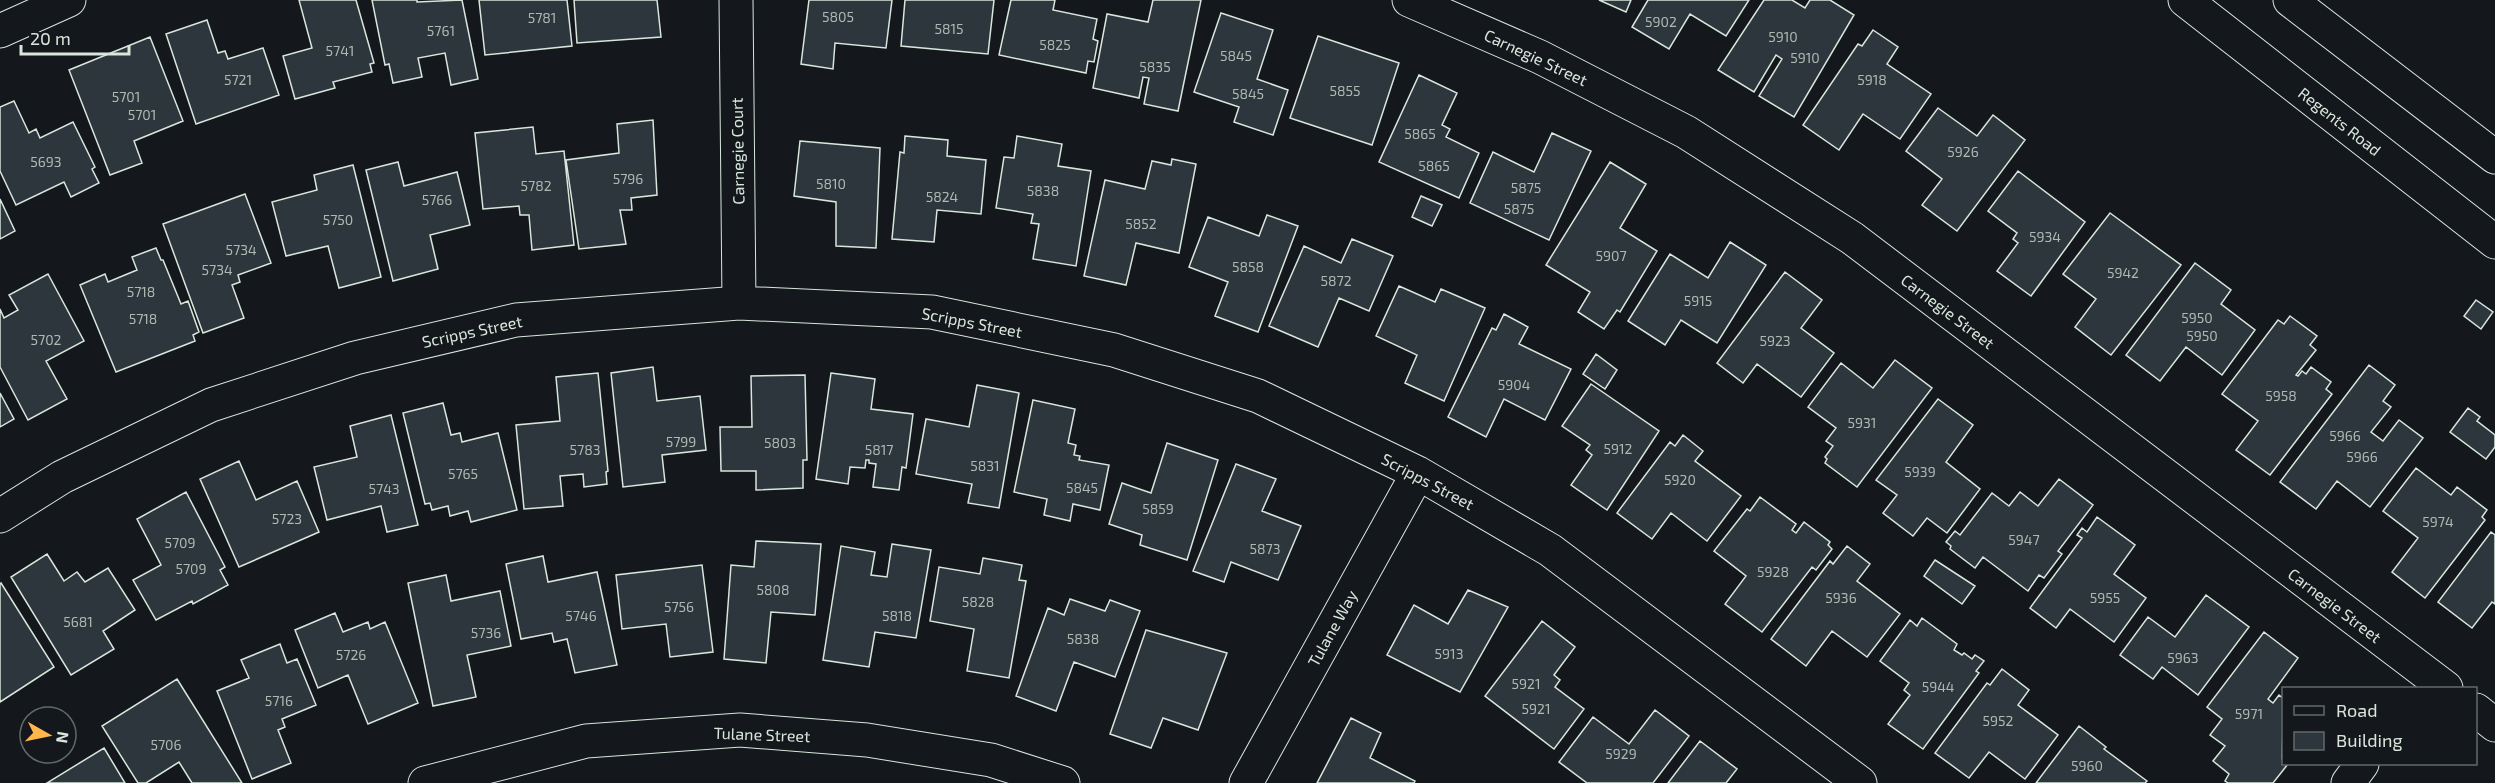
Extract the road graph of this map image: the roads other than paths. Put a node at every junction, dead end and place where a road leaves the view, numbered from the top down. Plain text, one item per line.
1 (69, 0) edge
2 (736, 0) edge
3 (1409, 0) edge
4 (2185, 0) edge
5 (2290, 0) edge
6 (0, 31) edge
7 (2495, 157) edge
8 (2495, 242) edge
9 (739, 303) junction
10 (1418, 473) junction
11 (0, 516) edge
12 (2431, 684) edge
13 (2477, 712) edge
14 (2495, 725) edge
15 (2361, 765) edge
16 (425, 783) edge
17 (1063, 783) edge
18 (1246, 783) edge
19 (1860, 783) edge
20 (2348, 783) edge

1 - 6 street
2 - 9 street, Carnegie Court
3 - 12 street, Carnegie Street
4 - 8 street, Regents Road
5 - 7 street
9 - 10 street, Scripps Street
9 - 11 street, Scripps Street
10 - 18 street, Tulane Way
10 - 19 street, Scripps Street
13 - 14 street
15 - 20 street
16 - 17 street, Tulane Street

